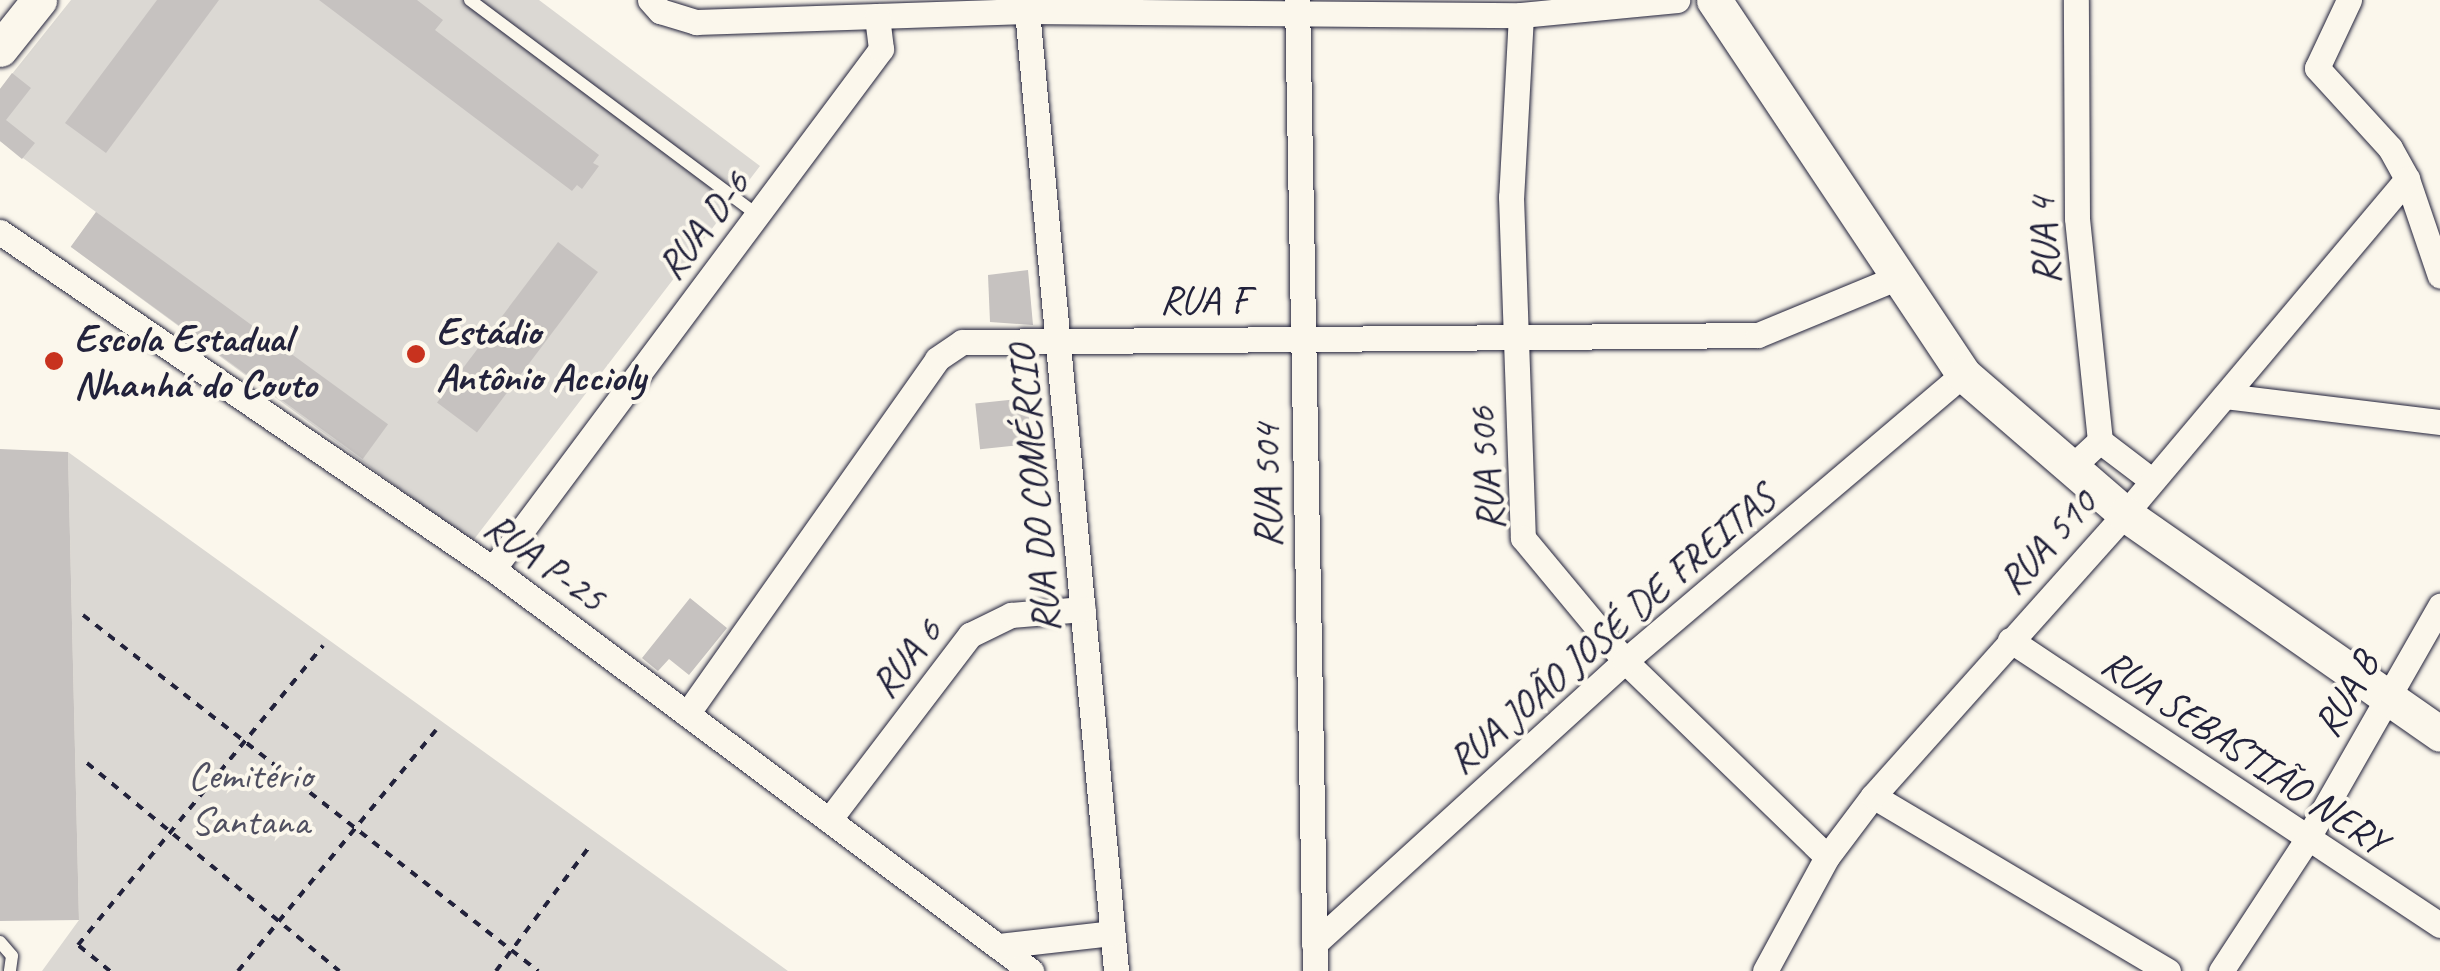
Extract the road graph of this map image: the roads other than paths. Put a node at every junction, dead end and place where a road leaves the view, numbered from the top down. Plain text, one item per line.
1 (40, 0) edge
2 (470, 0) edge
3 (1677, 0) edge
4 (1714, 0) edge
5 (2076, 0) edge
6 (2349, 0) edge
7 (655, 5) edge
8 (1297, 5) edge
9 (1026, 6) edge
10 (1522, 15) junction
11 (877, 16) junction
12 (4, 40) edge
13 (2408, 179) junction
14 (757, 215) junction
15 (0, 232) edge
16 (2440, 276) edge
17 (1899, 277) junction
18 (1057, 336) junction
19 (1302, 339) junction
20 (1515, 341) junction
21 (1963, 374) junction
22 (2224, 396) junction
23 (2440, 422) edge
24 (2100, 441) junction
25 (2074, 466) junction
26 (2150, 479) junction
27 (2125, 514) junction
28 (493, 569) junction
29 (2440, 606) edge
30 (1082, 609) junction
31 (2010, 640) junction
32 (1626, 661) junction
33 (2385, 700) junction
34 (687, 714) junction
35 (2440, 734) edge
36 (1873, 796) junction
37 (830, 820) junction
38 (2306, 841) junction
39 (1827, 858) junction
40 (2440, 926) edge
41 (1112, 933) junction
42 (0, 942) edge
43 (1314, 944) junction
44 (998, 946) junction
45 (1777, 967) edge
46 (10, 971) edge
47 (1031, 971) edge
48 (1116, 971) edge
49 (1314, 971) edge
50 (2168, 971) edge
51 (2221, 971) edge

1 - 12 street
2 - 14 lane
3 - 10 street
4 - 17 street
5 - 24 street, RUA 4
6 - 13 street
7 - 11 street
8 - 9 street
8 - 10 street
8 - 19 street, RUA 504
9 - 11 street
9 - 18 street, RUA DO COMÉRCIO
10 - 20 street, RUA 506
11 - 14 street, RUA D-6
13 - 16 street
13 - 22 street, RUA 510
14 - 28 street, RUA D-6
15 - 28 street, RUA P-25
17 - 20 street, RUA F
17 - 21 street
18 - 19 street, RUA F
18 - 30 street, RUA DO COMÉRCIO
18 - 34 street, RUA F
19 - 20 street, RUA F
19 - 43 street, RUA 504
20 - 32 street, RUA 506
21 - 25 street
21 - 32 street, RUA JOÃO JOSÉ DE FREITAS
22 - 23 street
22 - 26 street, RUA 510
24 - 25 street
24 - 26 street
25 - 27 street
26 - 27 street, RUA 510
27 - 31 street, RUA 510
27 - 33 street
28 - 34 street, RUA P-25
29 - 33 street, RUA B
30 - 37 street, RUA 6
30 - 41 street, RUA DO COMÉRCIO
31 - 36 street, RUA 510
31 - 38 street, RUA SEBASTIÃO NERY
32 - 39 street, RUA 506
32 - 43 street, RUA JOÃO JOSÉ DE FREITAS
33 - 35 street
33 - 38 street, RUA B
34 - 37 street, RUA P-25
36 - 39 street, RUA 510
36 - 50 street
37 - 44 street, RUA P-25
38 - 40 street, RUA SEBASTIÃO NERY
38 - 51 street, RUA B
39 - 45 street, RUA 510
41 - 44 street
41 - 48 street, RUA DO COMÉRCIO
42 - 46 lane
43 - 49 street, RUA 504
44 - 47 street, RUA P-25

